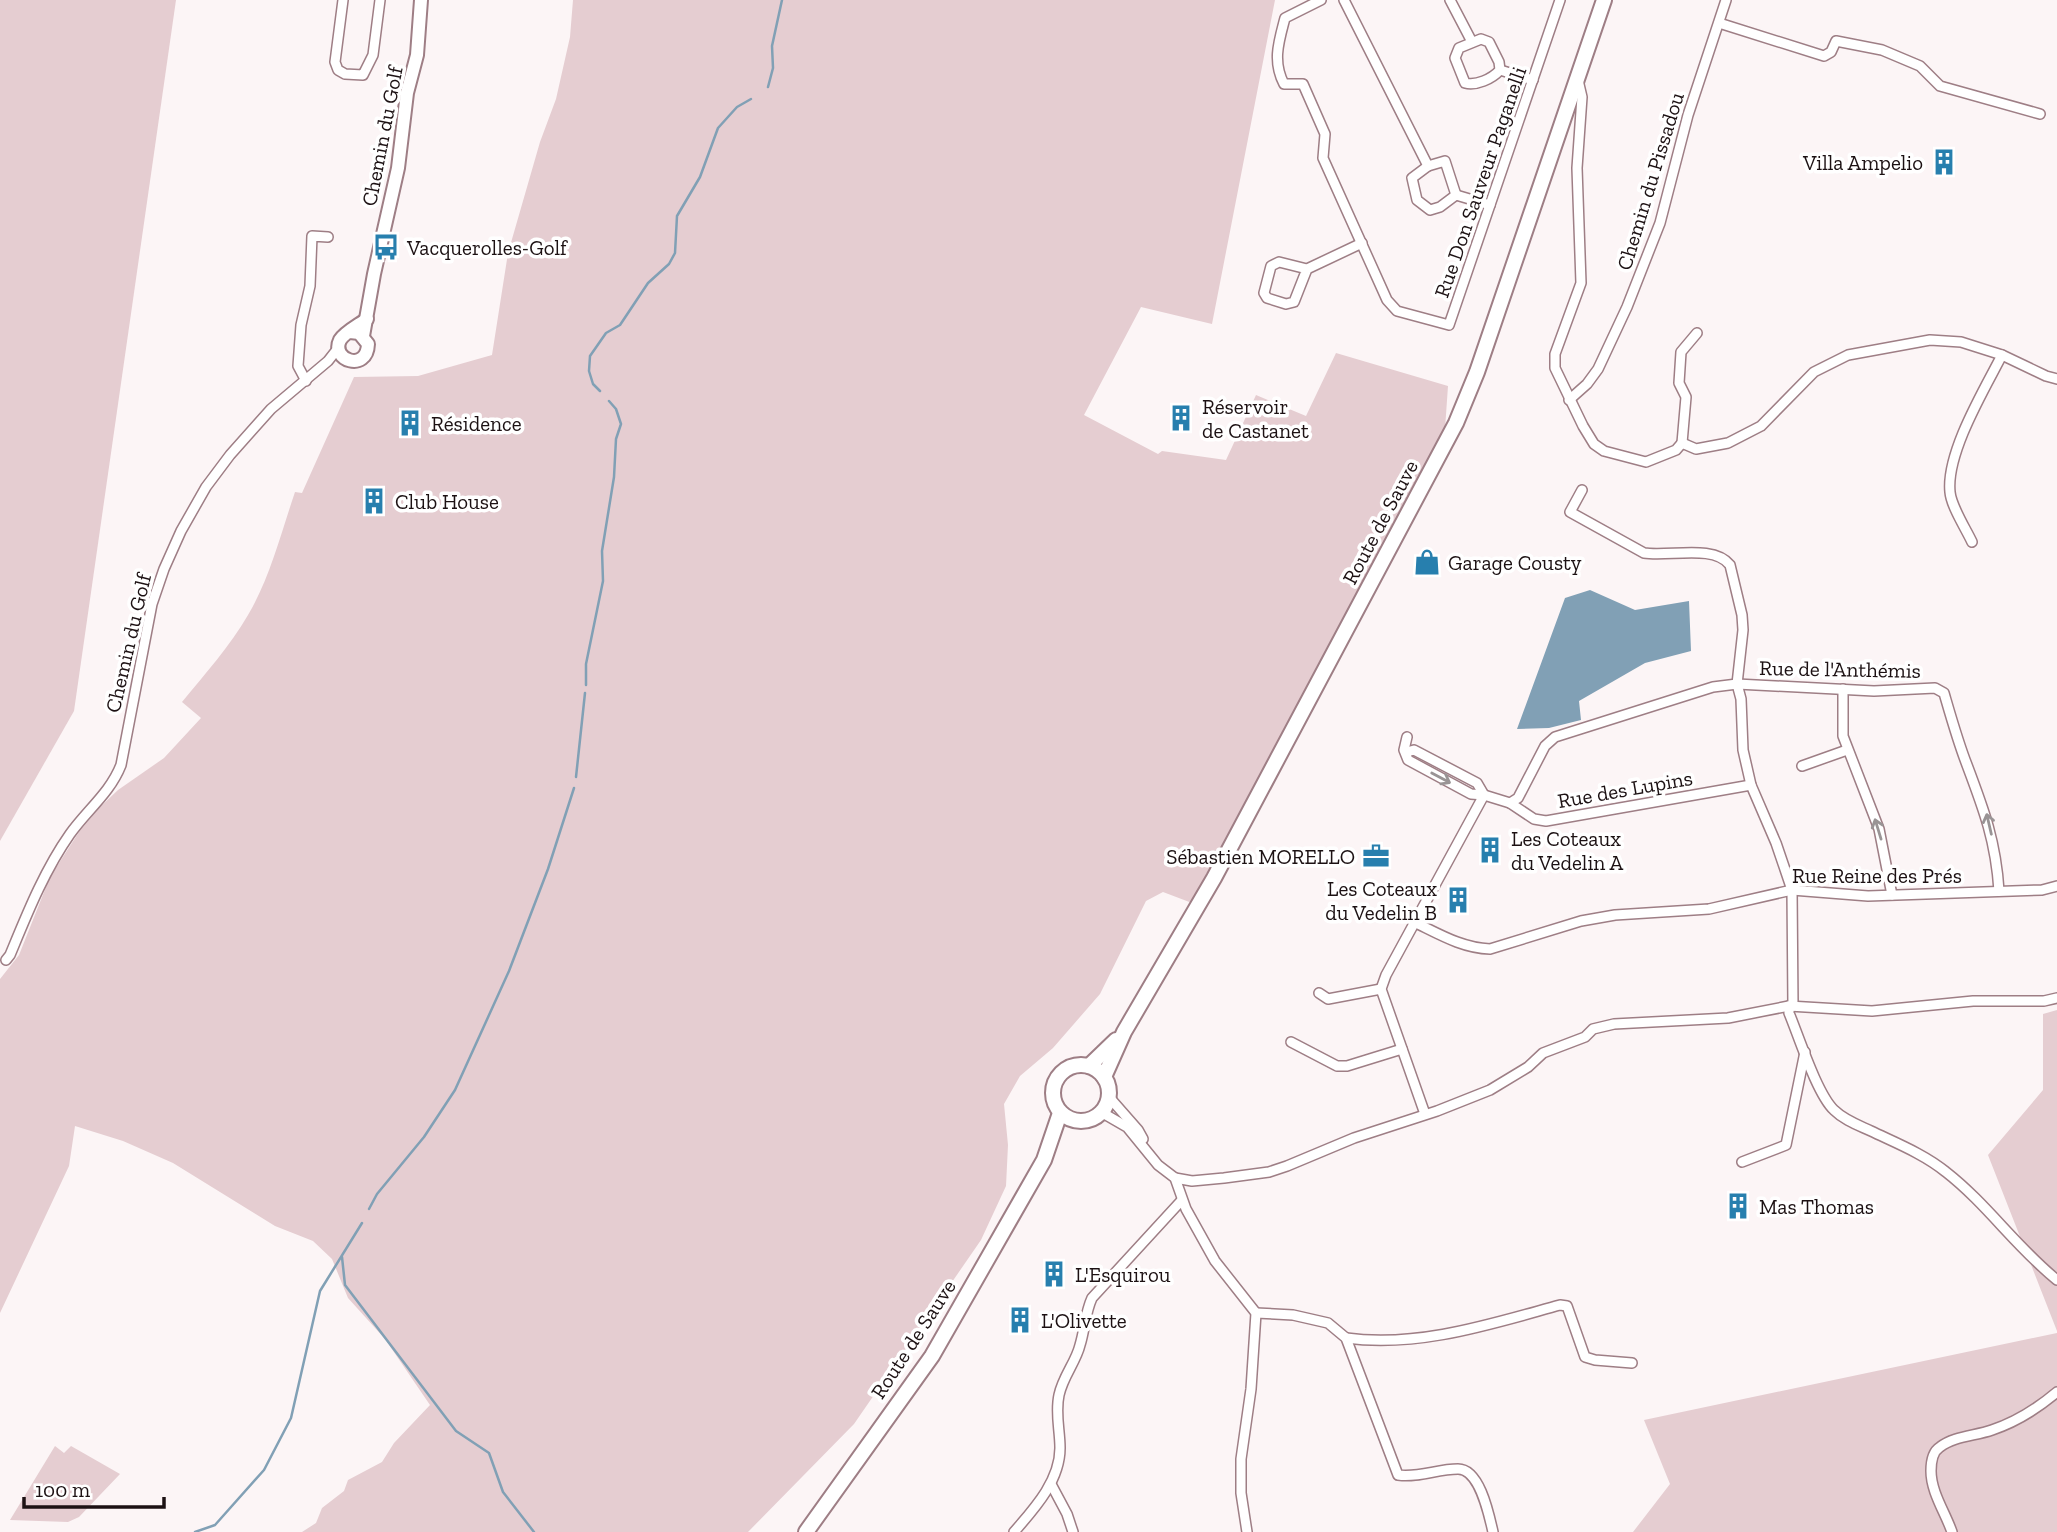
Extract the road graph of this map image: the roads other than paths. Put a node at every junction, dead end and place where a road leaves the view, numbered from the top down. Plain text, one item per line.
1 (343, 0) edge
2 (380, 0) edge
3 (421, 0) edge
4 (1321, 0) edge
5 (1344, 0) edge
6 (1450, 0) edge
7 (1560, 0) edge
8 (1604, 0) edge
9 (1726, 0) edge
10 (1719, 23) junction
11 (1472, 42) junction
12 (1500, 71) junction
13 (1578, 78) junction
14 (1533, 80) junction
15 (2040, 114) dead end
16 (1428, 166) junction
17 (1456, 195) junction
18 (1490, 205) junction
19 (328, 237) dead end
20 (1362, 243) junction
21 (1307, 270) junction
22 (367, 320) junction
23 (350, 332) junction
24 (1697, 333) dead end
25 (363, 336) junction
26 (341, 352) junction
27 (2002, 355) junction
28 (2057, 379) edge
29 (306, 382) junction
30 (1569, 400) junction
31 (1682, 443) junction
32 (1581, 490) dead end
33 (1972, 542) dead end
34 (1737, 684) junction
35 (1843, 689) junction
36 (1407, 737) dead end
37 (1847, 750) junction
38 (1802, 766) dead end
39 (1751, 785) junction
40 (1484, 794) junction
41 (1510, 803) junction
42 (2057, 886) edge
43 (1792, 890) junction
44 (1999, 891) junction
45 (1892, 895) junction
46 (1414, 922) junction
47 (6, 960) dead end
48 (1381, 989) junction
49 (1319, 993) dead end
50 (2057, 998) edge
51 (1791, 1006) junction
52 (1125, 1032) junction
53 (1291, 1042) dead end
54 (1402, 1049) junction
55 (1805, 1051) junction
56 (1089, 1066) junction
57 (1104, 1077) junction
58 (1109, 1097) junction
59 (1101, 1112) junction
60 (1060, 1113) junction
61 (1425, 1114) junction
62 (1082, 1121) junction
63 (1150, 1153) junction
64 (1044, 1160) junction
65 (1742, 1161) dead end
66 (1175, 1178) junction
67 (1182, 1200) junction
68 (2057, 1280) edge
69 (1256, 1313) junction
70 (1346, 1338) junction
71 (1632, 1363) dead end
72 (2057, 1392) edge
73 (1051, 1484) junction
74 (806, 1532) edge
75 (1014, 1532) edge
76 (1073, 1532) edge
77 (1247, 1532) edge
78 (1493, 1532) edge
79 (1952, 1532) edge

1 - 2 street
3 - 22 street, Chemin du Golf
4 - 20 street, Rue Don Sauveur Paganelli
5 - 16 street
6 - 11 street
7 - 14 street, Rue Don Sauveur Paganelli
8 - 13 main road, Route de Sauve
9 - 10 street, Chemin du Pissadou
10 - 15 street
10 - 30 street, Chemin du Pissadou
11 - 12 street
11 - 12 street
12 - 14 street
13 - 30 street
13 - 52 main road, Route de Sauve
14 - 18 street, Rue Don Sauveur Paganelli
16 - 17 street
16 - 17 street
17 - 18 street
18 - 20 street, Rue Don Sauveur Paganelli
19 - 29 street
20 - 21 street
21 - 21 street
22 - 23 street
22 - 25 street, Chemin du Golf
23 - 25 street
23 - 26 street
24 - 31 street
25 - 26 street
26 - 29 street, Chemin du Golf
27 - 28 street
27 - 31 street
27 - 33 street
29 - 47 street, Chemin du Golf
30 - 31 street
32 - 34 street
34 - 35 street, Rue de l'Anthémis
34 - 39 street
34 - 41 street, Rue de l'Anthémis
35 - 37 street
44 -> 35 street, Rue de l'Anthémis
36 - 40 street, Rue des Lupins
37 - 38 street
45 -> 37 street
39 - 41 street, Rue des Lupins
39 - 43 street
40 - 41 street, Rue des Lupins
40 - 46 street
42 - 44 street, Rue Reine des Prés
43 - 45 street, Rue Reine des Prés
43 - 46 street, Rue Reine des Prés
43 - 51 street
44 - 45 street, Rue Reine des Prés
46 - 48 street
48 - 49 street
48 - 54 street
50 - 51 street
51 - 55 street
51 - 61 street
52 - 56 main road, Route de Sauve
52 - 57 main road, Route de Sauve
53 - 54 street
54 - 61 street
55 - 65 street
55 - 68 street
56 - 57 main road
56 - 60 main road
57 - 58 main road
58 - 59 main road
58 - 63 street
59 - 62 main road
59 - 63 street
60 - 62 main road
60 - 64 main road, Route de Sauve
61 - 66 street
62 - 64 main road, Route de Sauve
63 - 66 street
64 - 74 main road, Route de Sauve
66 - 67 street
67 - 69 street
67 - 73 street
69 - 70 street
69 - 77 street
70 - 71 street
70 - 78 street
72 - 79 street
73 - 75 street
73 - 76 street

